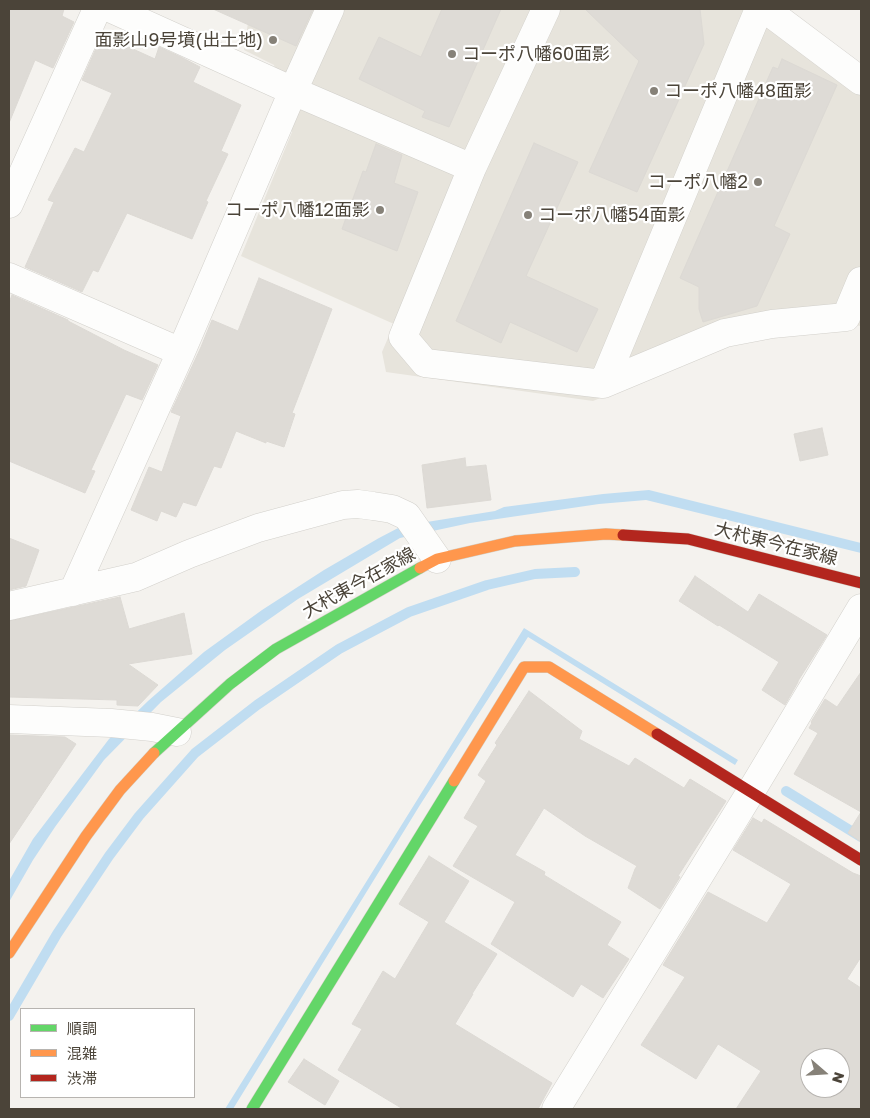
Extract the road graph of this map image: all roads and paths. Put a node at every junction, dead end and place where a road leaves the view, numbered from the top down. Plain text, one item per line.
1 (97, 9) edge
2 (112, 9) edge
3 (330, 9) edge
4 (546, 9) edge
5 (759, 9) edge
6 (765, 9) edge
7 (861, 81) edge
8 (293, 91) junction
9 (472, 168) junction
10 (9, 204) edge
11 (9, 277) edge
12 (861, 281) edge
13 (181, 352) junction
14 (603, 384) junction
15 (437, 559) junction
16 (861, 583) edge
17 (73, 592) junction
18 (9, 606) edge
19 (861, 608) edge
20 (9, 719) edge
21 (177, 732) junction
22 (750, 793) junction
23 (861, 860) edge
24 (13, 935) edge
25 (252, 1109) edge
26 (556, 1109) edge

1 - 10 street
2 - 8 street
3 - 8 street
4 - 9 street
5 - 14 street
6 - 7 street
8 - 9 street
8 - 13 street
9 - 14 street
11 - 13 street
12 - 14 street
13 - 17 street
15 - 16 street, 大杙東今在家線
15 - 17 street
15 - 21 street, 大杙東今在家線
17 - 18 street
19 - 22 street
20 - 21 street
21 - 24 street, 大杙東今在家線
22 - 23 street
22 - 25 street
22 - 26 street

